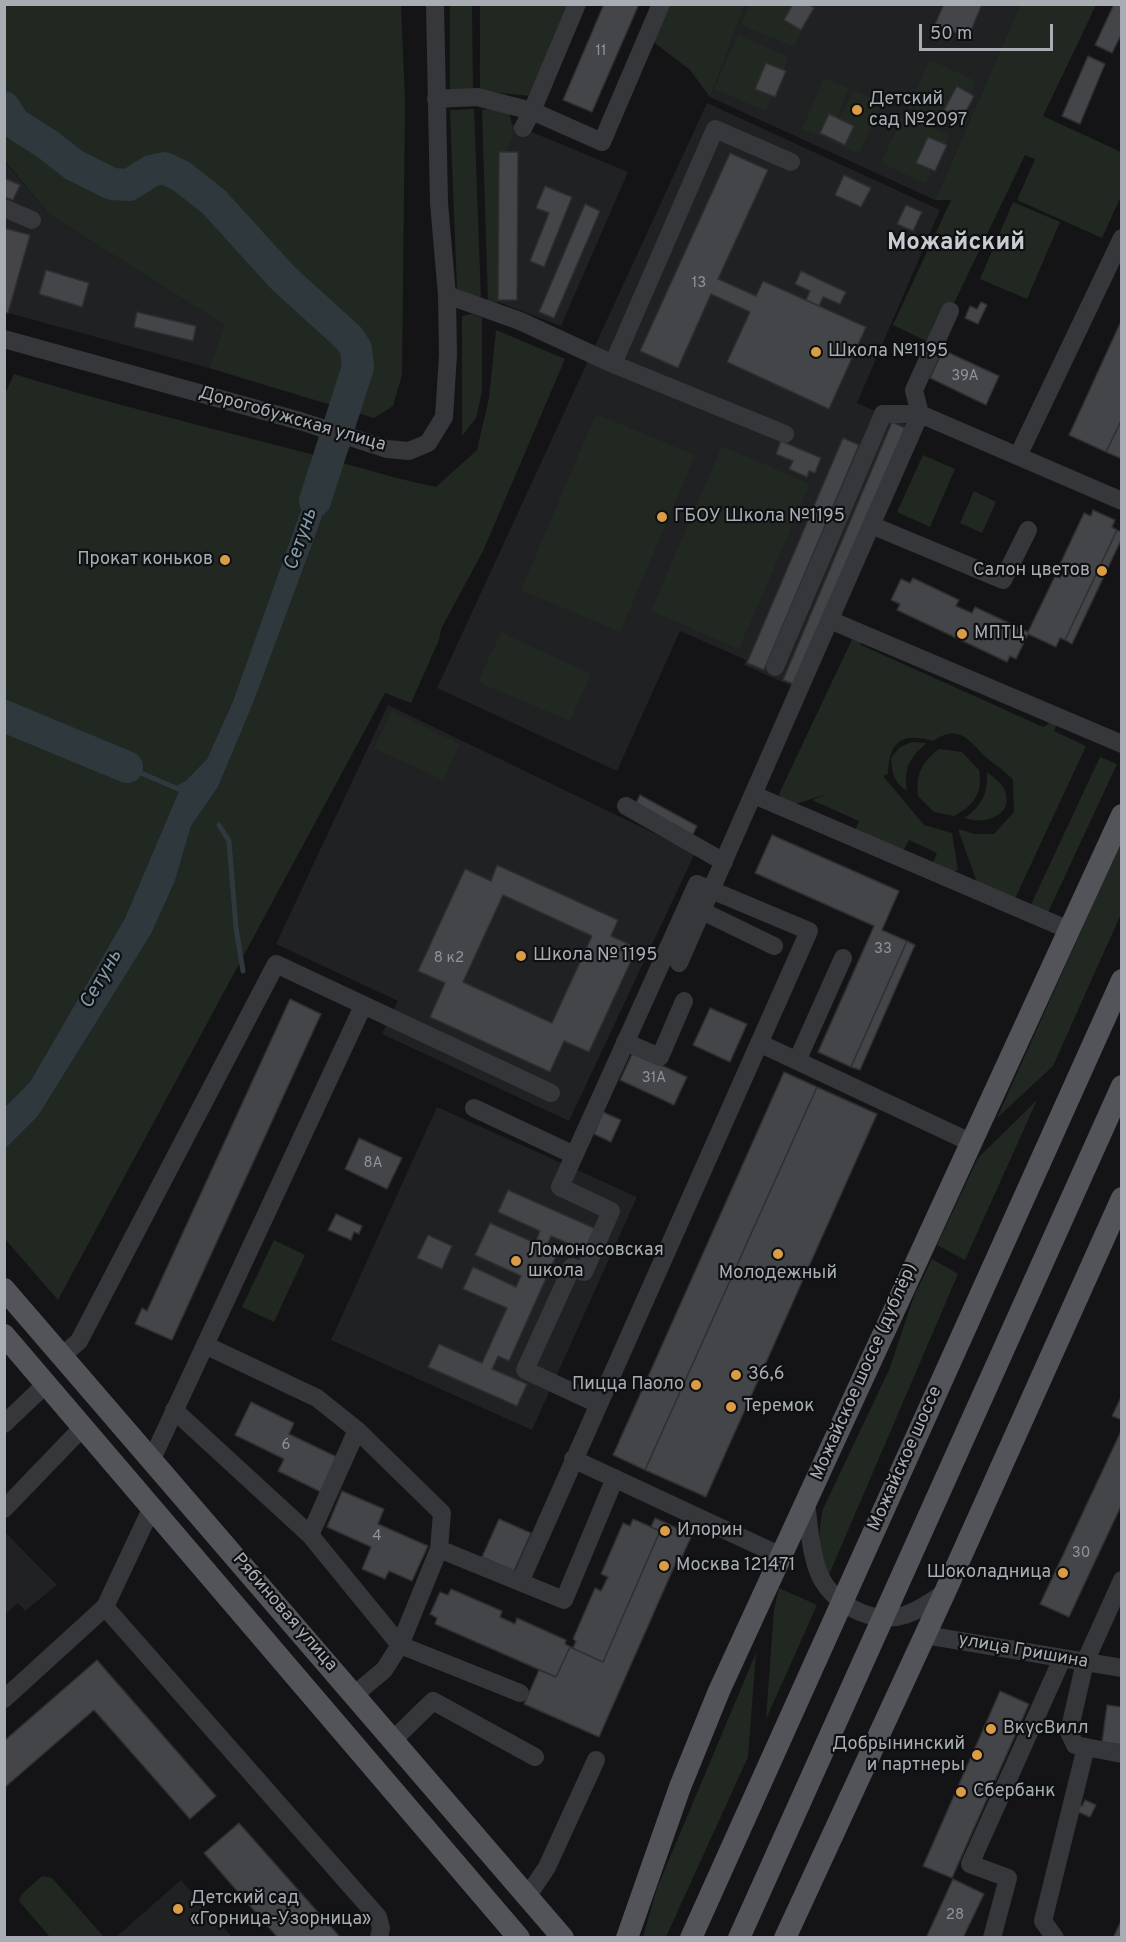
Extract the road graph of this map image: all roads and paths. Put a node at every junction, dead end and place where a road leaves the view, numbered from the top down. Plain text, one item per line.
1 (435, 4) edge
2 (577, 4) edge
3 (661, 4) edge
4 (436, 99) junction
5 (532, 111) junction
6 (523, 128) dead end
7 (791, 162) dead end
8 (4, 208) edge
9 (32, 220) dead end
10 (1122, 238) edge
11 (447, 295) junction
12 (950, 311) dead end
13 (5, 341) edge
14 (613, 364) junction
15 (920, 414) junction
16 (785, 434) dead end
17 (1018, 456) junction
18 (1122, 501) edge
19 (871, 525) junction
20 (1028, 530) dead end
21 (830, 620) junction
22 (775, 667) dead end
23 (1122, 744) edge
24 (754, 795) junction
25 (626, 806) dead end
26 (1122, 815) edge
27 (724, 862) junction
28 (711, 890) junction
29 (702, 911) junction
30 (1069, 930) junction
31 (774, 946) dead end
32 (843, 957) dead end
33 (679, 963) dead end
34 (1122, 980) edge
35 (684, 1001) dead end
36 (363, 1006) junction
37 (625, 1042) junction
38 (759, 1043) junction
39 (797, 1061) junction
40 (1122, 1086) edge
41 (551, 1093) dead end
42 (474, 1108) dead end
43 (970, 1142) junction
44 (574, 1155) junction
45 (1122, 1198) edge
46 (4, 1288) edge
47 (4, 1335) edge
48 (205, 1345) junction
49 (63, 1356) junction
50 (46, 1384) junction
51 (598, 1404) junction
52 (174, 1410) junction
53 (4, 1424) edge
54 (83, 1426) junction
55 (357, 1430) junction
56 (152, 1459) junction
57 (573, 1459) junction
58 (615, 1478) junction
59 (806, 1502) junction
60 (152, 1508) junction
61 (4, 1509) edge
62 (310, 1535) junction
63 (439, 1549) junction
64 (781, 1556) junction
65 (1122, 1580) edge
66 (520, 1582) junction
67 (945, 1592) junction
68 (105, 1607) junction
69 (925, 1635) junction
70 (400, 1645) junction
71 (1062, 1659) junction
72 (1085, 1662) junction
73 (1122, 1668) edge
74 (520, 1693) dead end
75 (354, 1695) junction
76 (4, 1698) edge
77 (393, 1740) junction
78 (1086, 1747) junction
79 (1122, 1754) edge
80 (535, 1758) dead end
81 (596, 1760) dead end
82 (527, 1897) junction
83 (378, 1938) edge
84 (519, 1938) edge
85 (563, 1938) edge
86 (627, 1938) edge
87 (691, 1938) edge
88 (739, 1938) edge
89 (785, 1938) edge
90 (992, 1938) edge
91 (1055, 1938) edge

1 - 4 street, Дорогобужская улица
2 - 5 street
3 - 5 street
4 - 5 street
4 - 11 street, Дорогобужская улица
5 - 6 street
7 - 14 street
8 - 9 street
10 - 17 street
11 - 13 street, Дорогобужская улица
11 - 14 street
12 - 15 street
14 - 16 street
15 - 17 street
15 - 19 street
15 - 22 street
17 - 18 street
19 - 20 street
19 - 21 street
21 - 23 street
21 - 24 street
24 - 27 street
24 - 30 street
25 - 27 street
26 - 30 main road, Можайское шоссе (дублёр)
27 - 28 street
28 - 29 street
28 - 37 street
28 - 38 street
29 - 31 street
29 - 33 street
30 - 43 main road, Можайское шоссе (дублёр)
32 - 39 street
34 - 87 main road, Можайское шоссе, bridge
35 - 37 street
36 - 41 street
36 - 48 street
36 - 49 street
37 - 44 street
38 - 39 street
38 - 51 street
39 - 43 street
40 - 88 main road, bridge
42 - 44 street
43 - 59 main road, Можайское шоссе (дублёр)
44 - 51 street
45 - 67 main road
46 - 49 main road, Рябиновая улица
47 - 50 main road, Рябиновая улица
48 - 52 street
48 - 55 street
49 - 56 main road, Рябиновая улица
50 - 53 street
50 - 54 main road, Рябиновая улица
51 - 57 street
52 - 56 street
52 - 62 street
54 - 60 main road, Рябиновая улица
54 - 61 street
55 - 62 street
55 - 63 street
56 - 75 main road, Рябиновая улица
57 - 58 street
57 - 66 street
58 - 64 street
58 - 66 street
59 - 64 main road, Можайское шоссе (дублёр)
59 - 67 street
60 - 68 street
60 - 84 main road, Рябиновая улица
62 - 70 street
63 - 66 street
63 - 70 street
64 - 86 main road, Можайское шоссе (дублёр)
65 - 72 street
67 - 69 main road
68 - 76 street
68 - 83 street
69 - 71 street, улица Гришина
69 - 89 main road
70 - 74 street
70 - 75 street
71 - 72 street, улица Гришина
71 - 90 street
72 - 73 street, улица Гришина
72 - 78 street
75 - 77 main road, Рябиновая улица
77 - 80 street
77 - 82 main road, Рябиновая улица
78 - 79 street
78 - 91 street
81 - 82 street
82 - 85 main road, Рябиновая улица

